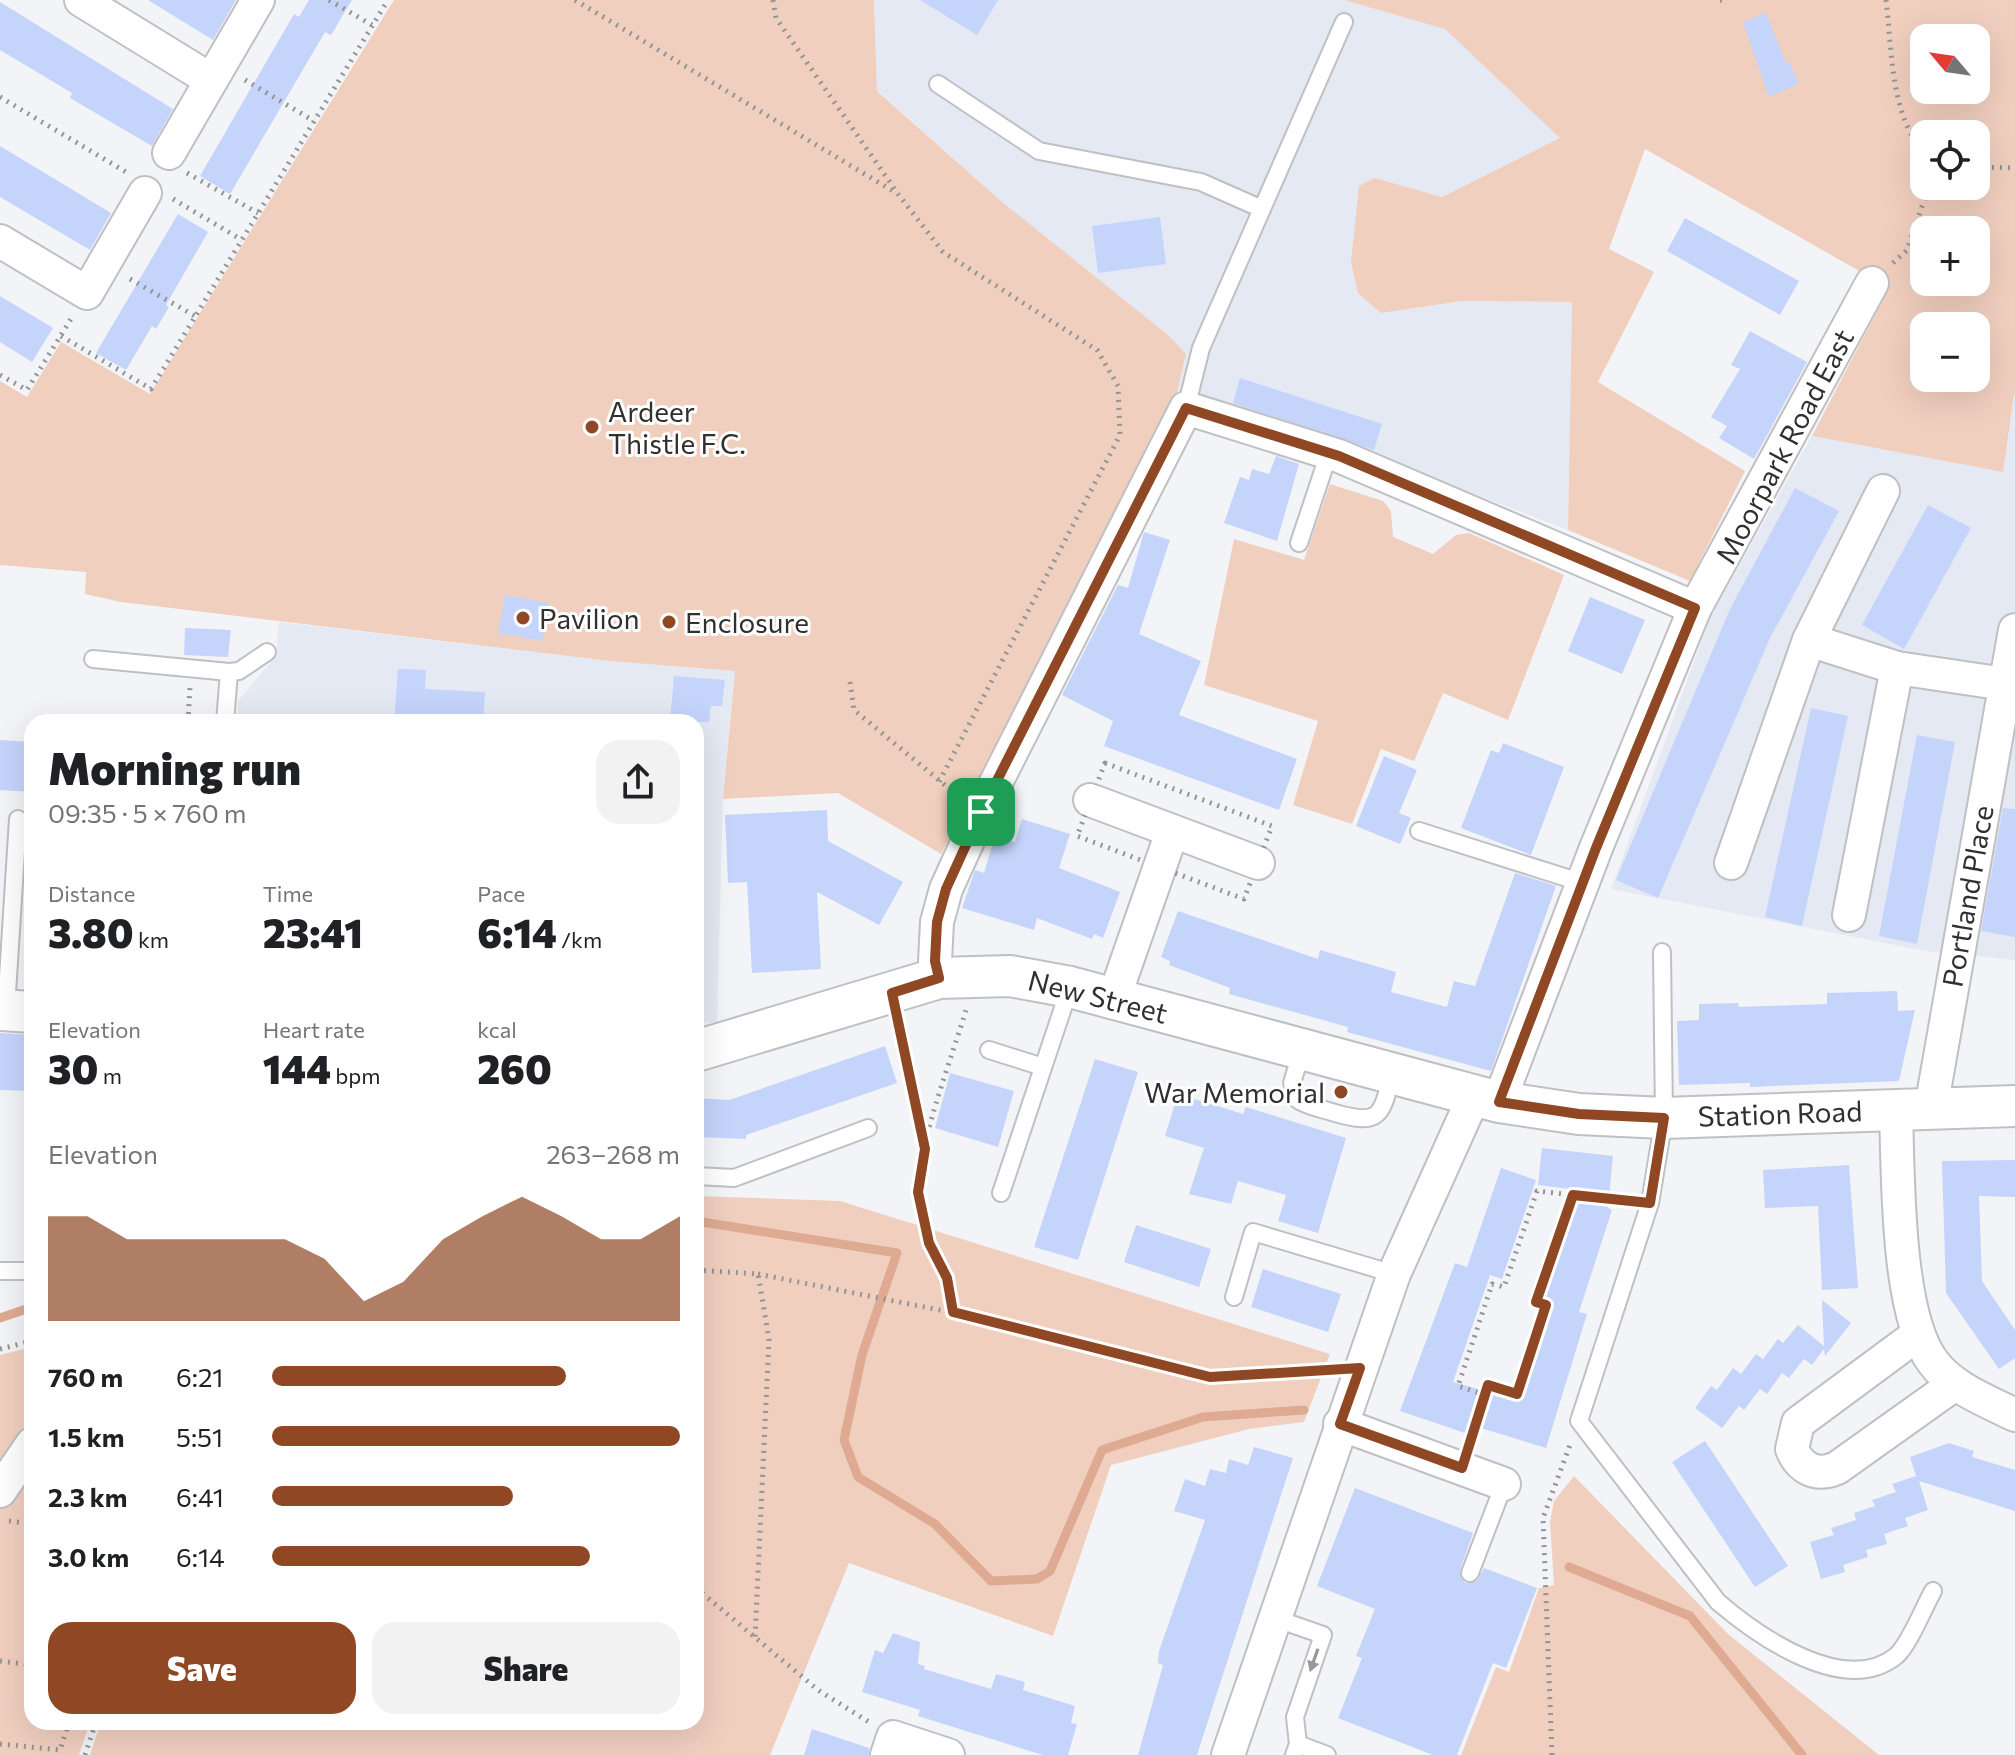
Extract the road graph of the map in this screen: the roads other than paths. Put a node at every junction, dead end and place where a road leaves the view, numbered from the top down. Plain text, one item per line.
1 (81, 0) edge
2 (258, 0) edge
3 (1344, 22) dead end
4 (216, 72) junction
5 (938, 84) dead end
6 (174, 160) road end
7 (148, 188) road end
8 (1262, 209) junction
9 (0, 241) edge
10 (1872, 283) road end
11 (1186, 408) junction
12 (1329, 453) junction
13 (1883, 491) dead end
14 (1299, 543) dead end
15 (1695, 608) junction
16 (2015, 630) edge
17 (1809, 640) junction
18 (267, 652) dead end
19 (93, 659) dead end
20 (1897, 668) junction
21 (229, 672) junction
22 (2005, 684) junction
23 (226, 714) edge
24 (1090, 800) dead end
25 (18, 819) dead end
26 (1419, 831) dead end
27 (1172, 832) junction
28 (1258, 863) dead end
29 (1731, 863) dead end
30 (1583, 883) junction
31 (1849, 915) dead end
32 (1662, 952) dead end
33 (958, 976) junction
34 (1070, 987) junction
35 (1114, 998) junction
36 (13, 1011) edge
37 (704, 1049) edge
38 (1302, 1049) junction
39 (989, 1050) dead end
40 (1043, 1067) junction
41 (1392, 1073) junction
42 (1487, 1099) junction
43 (2015, 1106) edge
44 (1913, 1108) junction
45 (1664, 1118) junction
46 (868, 1128) dead end
47 (704, 1176) edge
48 (1001, 1193) dead end
49 (0, 1271) edge
50 (24, 1271) edge
51 (1394, 1274) junction
52 (1234, 1297) dead end
53 (1917, 1335) junction
54 (1955, 1384) junction
55 (2015, 1415) edge
56 (1340, 1424) junction
57 (24, 1456) edge
58 (1504, 1484) joint
59 (0, 1491) edge
60 (1470, 1573) dead end
61 (1933, 1591) dead end
62 (1274, 1618) junction
63 (890, 1746) edge
64 (1296, 1750) edge
65 (948, 1755) edge
66 (1228, 1755) edge
67 (1327, 1755) edge

1 - 4 street
2 - 4 street
3 - 8 lane
4 - 6 street
5 - 8 lane
7 - 9 street
8 - 11 lane
10 - 15 street, Moorpark Road East
11 - 12 street
11 - 33 street
12 - 14 lane
12 - 15 street
13 - 17 street
15 - 30 street, Moorpark Road East
16 - 22 street, Portland Place
17 - 20 street
17 - 29 street
18 - 21 lane
19 - 21 lane
20 - 22 street
20 - 31 street
21 - 23 lane
22 - 44 street, Portland Place
24 - 27 street
25 - 36 lane
26 - 30 lane
27 - 28 street
27 - 35 street
30 - 42 street, Moorpark Road East
32 - 45 lane
33 - 34 street, New Street
33 - 37 street, New Street
34 - 35 street, New Street
34 - 40 lane
35 - 38 street, New Street
38 - 41 street, New Street
38 - 41 lane
39 - 40 lane
40 - 48 lane
41 - 42 street, New Street
42 - 45 street, Station Road
42 - 51 street, Moorpark Road East
43 - 44 street, Station Road
44 - 45 street, Station Road
44 - 53 street, Portland Place
45 - 61 lane
46 - 47 lane
49 - 50 lane
51 - 52 lane
51 - 56 street, Moorpark Road East
53 - 54 street, Portland Place
53 - 54 street
54 - 55 street
56 - 58 street
56 - 62 street, Moorpark Road East
57 - 59 street
58 - 60 lane
62 -> 64 lane
62 - 66 street, Moorpark Road East
63 - 65 street
64 - 67 lane

